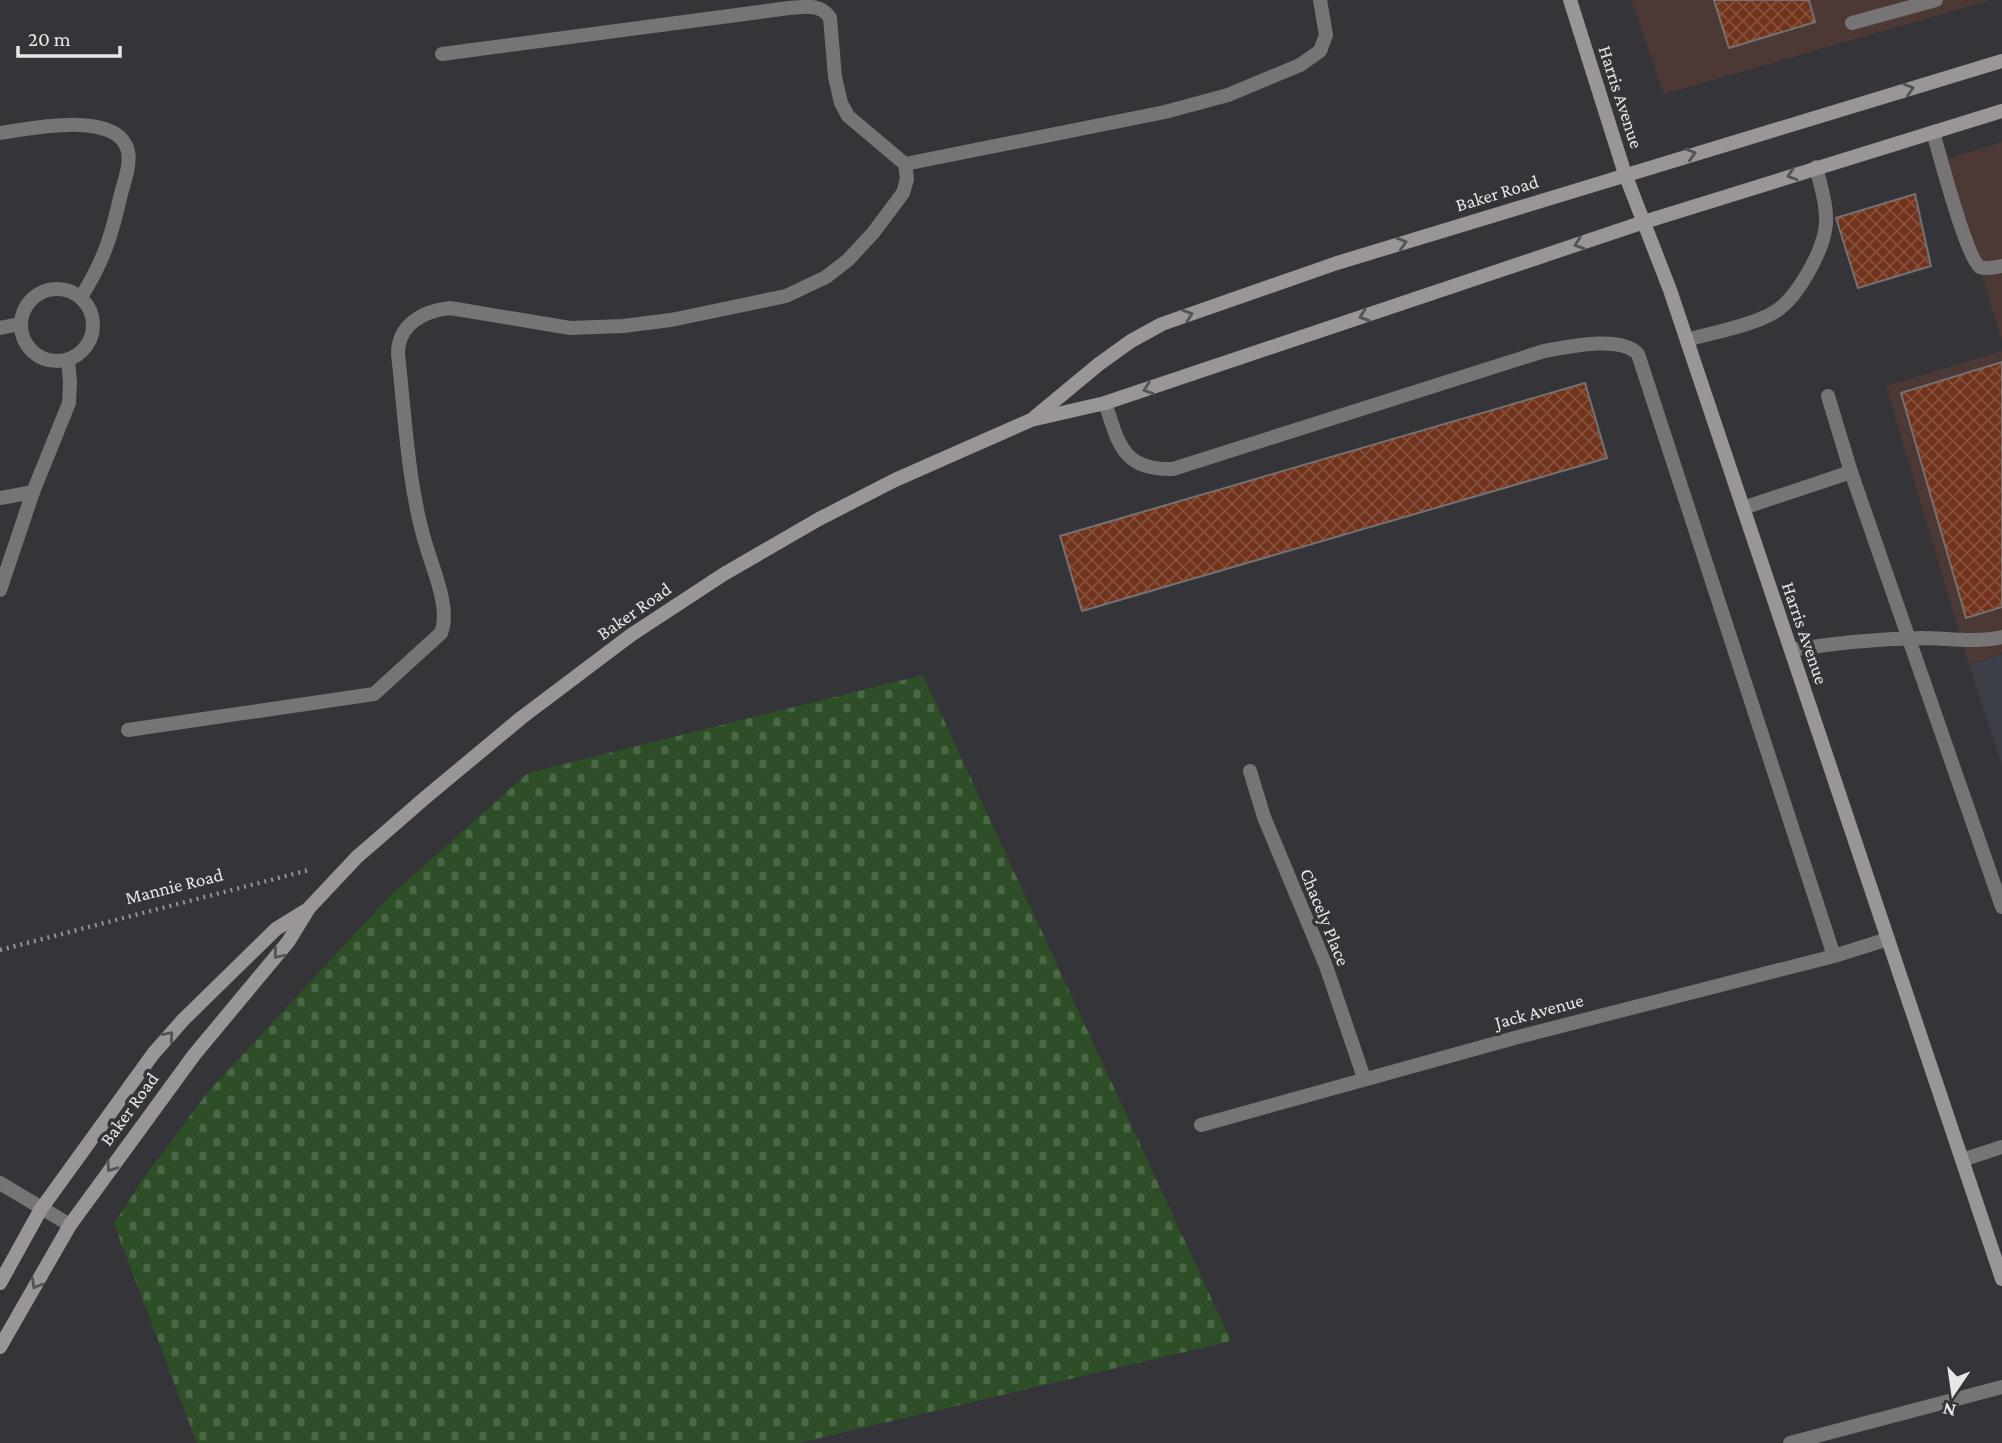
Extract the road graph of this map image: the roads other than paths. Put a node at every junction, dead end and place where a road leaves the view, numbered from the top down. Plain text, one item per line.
1 (1320, 0) edge
2 (1570, 0) edge
3 (1930, 1) edge
4 (1852, 23) dead end
5 (442, 54) dead end
6 (2002, 61) edge
7 (2002, 111) edge
8 (1933, 132) junction
9 (0, 133) edge
10 (905, 164) junction
11 (1816, 167) junction
12 (1625, 174) junction
13 (1644, 222) junction
14 (2002, 265) edge
15 (81, 297) junction
16 (20, 324) junction
17 (0, 328) edge
18 (1687, 340) junction
19 (68, 360) junction
20 (1828, 396) dead end
21 (1105, 403) junction
22 (1031, 420) junction
23 (1852, 472) junction
24 (33, 492) junction
25 (0, 498) edge
26 (1743, 508) junction
27 (0, 590) edge
28 (2002, 637) edge
29 (1909, 638) junction
30 (1791, 650) junction
31 (128, 730) dead end
32 (1250, 771) dead end
33 (2002, 907) edge
34 (309, 908) junction
35 (1888, 939) junction
36 (1834, 956) junction
37 (1364, 1078) junction
38 (1201, 1125) dead end
39 (2002, 1147) edge
40 (1962, 1160) junction
41 (0, 1183) edge
42 (41, 1209) junction
43 (70, 1225) junction
44 (2002, 1279) edge
45 (0, 1283) edge
46 (0, 1347) edge
47 (2002, 1387) edge
48 (1790, 1443) edge

1 - 10 street
2 - 12 main road, Harris Avenue
3 - 4 street
5 - 10 street
12 -> 6 main road, Baker Road
7 - 8 main road, Baker Road
8 - 11 main road, Baker Road
8 - 14 street
9 - 15 street
10 - 31 street
11 -> 13 main road, Baker Road
11 - 18 street
12 - 13 main road, Harris Avenue
22 -> 12 main road, Baker Road
13 - 18 main road, Harris Avenue
13 -> 21 main road, Baker Road
15 - 16 street
15 - 19 street
16 - 17 street
16 - 19 street
18 - 26 main road, Harris Avenue
19 - 24 street
20 - 23 street
21 - 22 main road, Baker Road
21 - 36 street
22 - 34 main road, Baker Road
23 - 26 street
23 - 29 street
24 - 25 street
24 - 27 street
26 - 30 main road, Harris Avenue
28 - 29 street
29 - 30 street
29 - 33 street
30 - 35 main road, Harris Avenue
32 - 37 street, Chacely Place
42 -> 34 main road, Baker Road
34 -> 43 main road, Baker Road
35 - 36 street, Jack Avenue
35 - 40 main road, Harris Avenue
36 - 37 street, Jack Avenue
37 - 38 street, Jack Avenue
39 - 40 street
40 - 44 main road, Harris Avenue
41 - 42 street
42 - 43 street
42 - 45 main road, Baker Road
43 -> 46 main road, Baker Road
47 - 48 street

